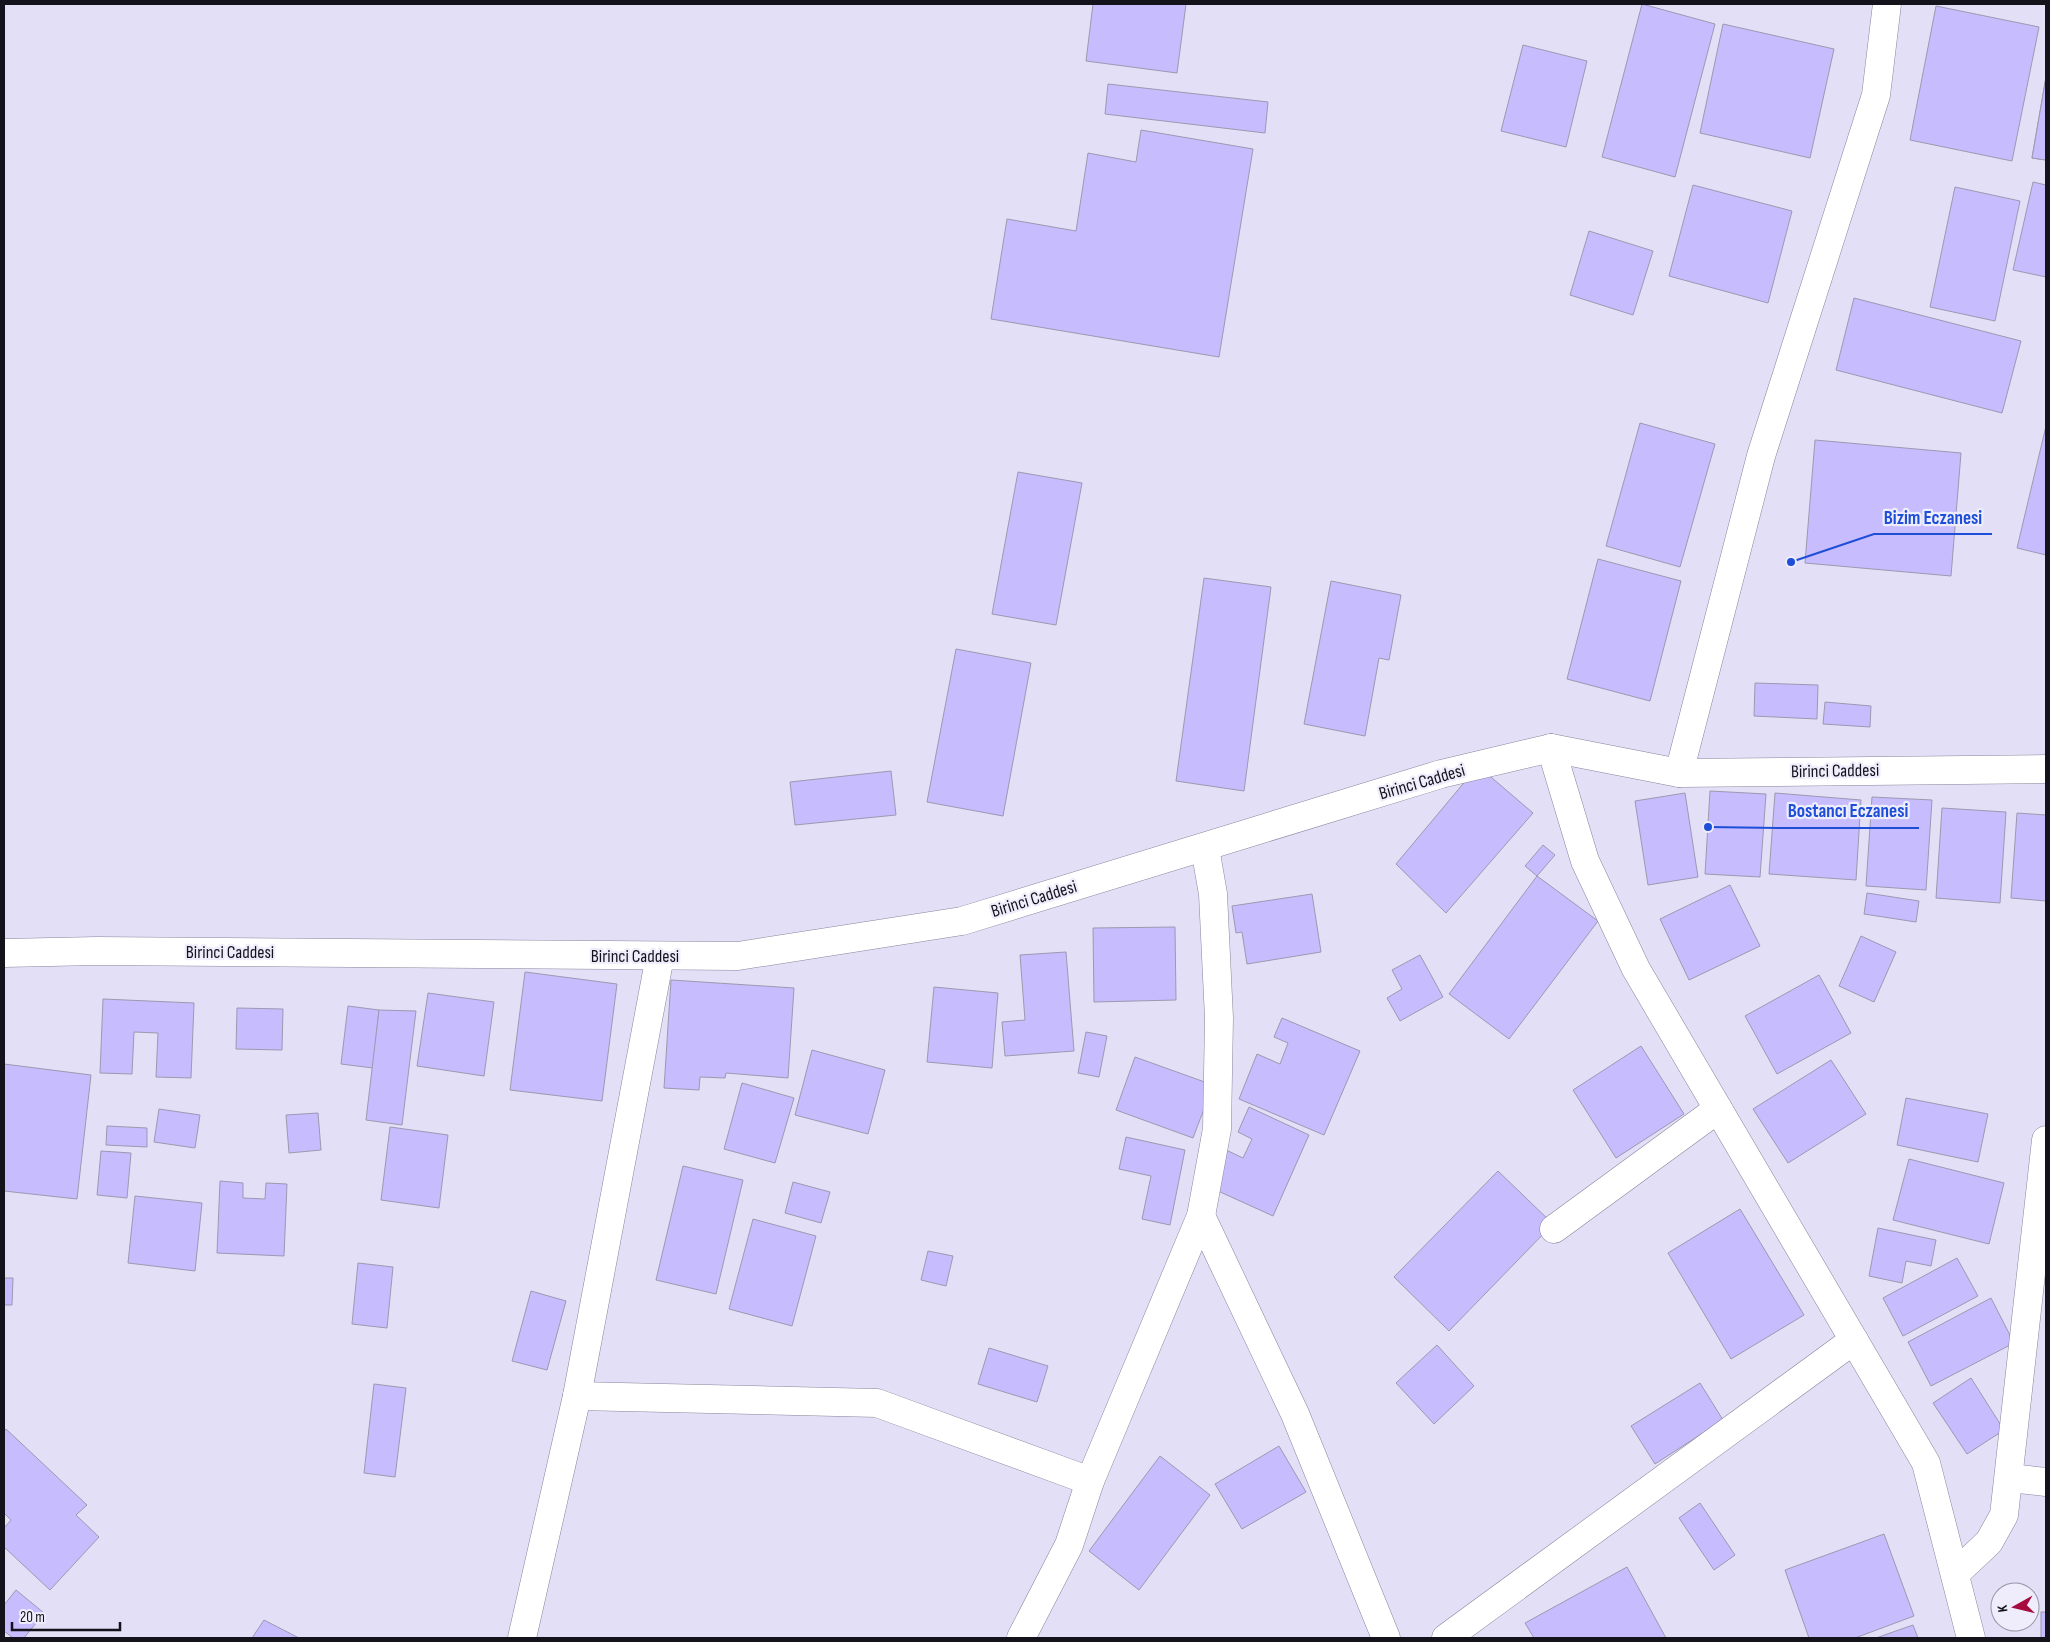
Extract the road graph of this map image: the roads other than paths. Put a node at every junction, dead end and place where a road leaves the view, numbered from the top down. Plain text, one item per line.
1 (1887, 4) edge
2 (1551, 748) junction
3 (2046, 769) edge
4 (1679, 773) junction
5 (1205, 848) junction
6 (4, 952) edge
7 (660, 956) junction
8 (1718, 1108) junction
9 (2046, 1140) edge
10 (1201, 1216) junction
11 (1554, 1229) dead end
12 (1854, 1340) junction
13 (577, 1396) junction
14 (2009, 1478) junction
15 (1090, 1481) junction
16 (2046, 1482) edge
17 (1955, 1574) junction
18 (1461, 1633) edge
19 (522, 1638) edge
20 (1021, 1638) edge
21 (1386, 1638) edge
22 (1972, 1638) edge

1 - 4 street
2 - 4 street, Birinci Caddesi
2 - 5 street, Birinci Caddesi
2 - 8 street
3 - 4 street, Birinci Caddesi
5 - 7 street, Birinci Caddesi
5 - 10 street
6 - 7 street, Birinci Caddesi
7 - 13 street
8 - 11 street
8 - 12 street
9 - 14 street
10 - 15 street
10 - 21 street
12 - 17 street
12 - 18 street
13 - 15 street
13 - 19 street
14 - 16 street
14 - 17 street
15 - 20 street
17 - 22 street

